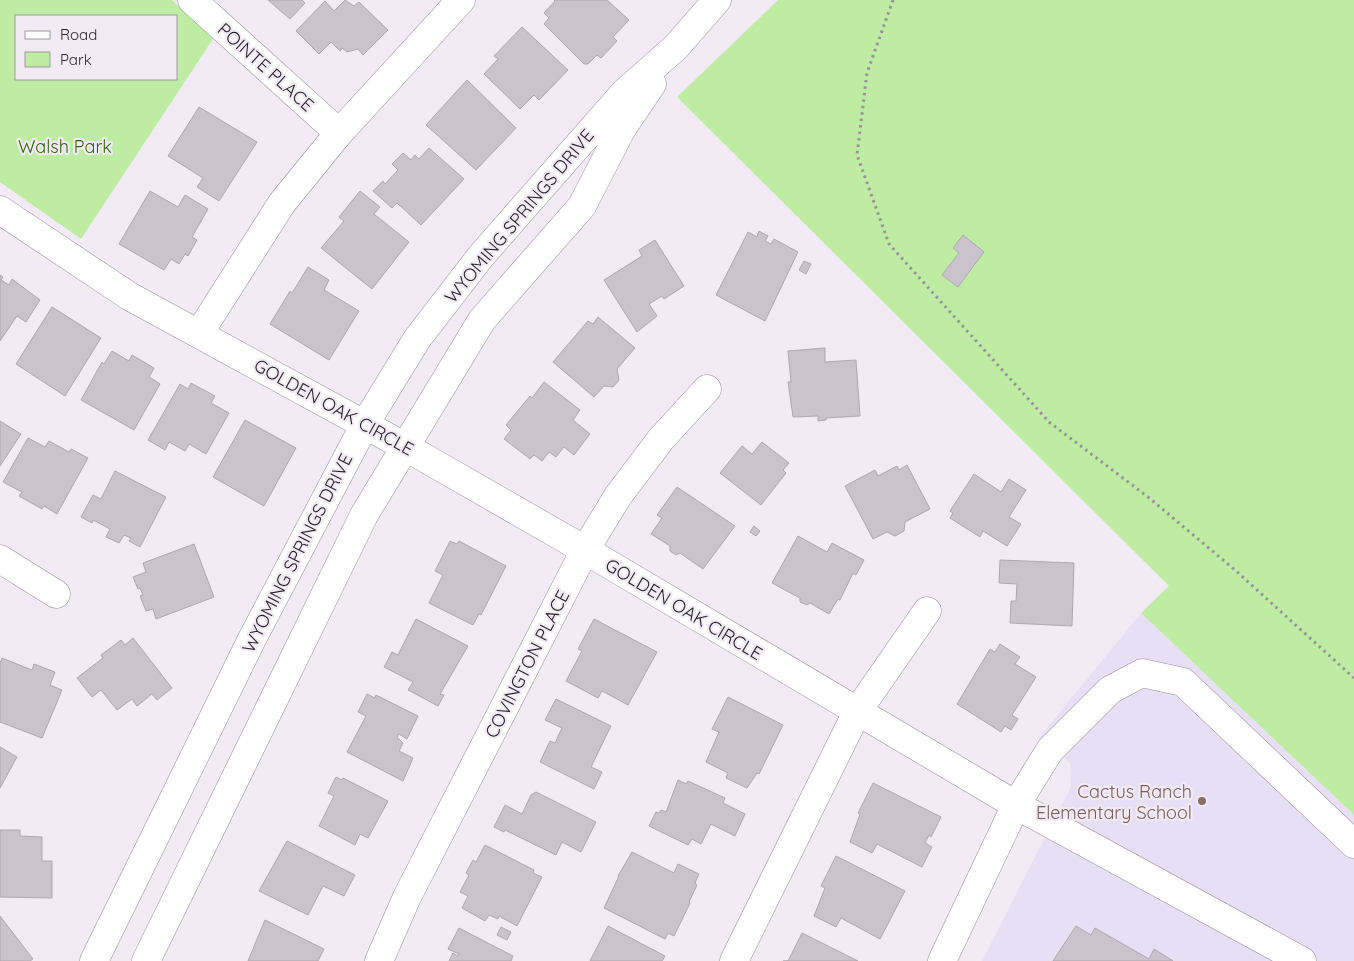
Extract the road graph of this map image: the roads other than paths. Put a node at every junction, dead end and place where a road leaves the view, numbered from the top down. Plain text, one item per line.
1 (192, 0) edge
2 (461, 0) edge
3 (717, 0) edge
4 (676, 47) junction
5 (339, 133) junction
6 (0, 210) edge
7 (200, 332) junction
8 (707, 389) dead end
9 (365, 424) junction
10 (404, 446) junction
11 (586, 550) junction
12 (0, 559) edge
13 (56, 594) dead end
14 (928, 612) dead end
15 (856, 712) junction
16 (1016, 805) junction
17 (1354, 844) edge
18 (94, 961) edge
19 (146, 961) edge
20 (379, 961) edge
21 (734, 961) edge
22 (942, 961) edge
23 (1302, 961) edge

1 - 5 street, POINTE PLACE
2 - 5 street
3 - 4 street, WYOMING SPRINGS DRIVE
4 - 9 street, WYOMING SPRINGS DRIVE
4 - 10 street, WYOMING SPRINGS DRIVE
5 - 7 street
6 - 7 street, GOLDEN OAK CIRCLE
7 - 9 street, GOLDEN OAK CIRCLE
8 - 11 street, COVINGTON PLACE
9 - 10 street, GOLDEN OAK CIRCLE
9 - 18 street, WYOMING SPRINGS DRIVE
10 - 11 street, GOLDEN OAK CIRCLE
10 - 19 street, WYOMING SPRINGS DRIVE
11 - 15 street, GOLDEN OAK CIRCLE
11 - 20 street, COVINGTON PLACE
12 - 13 street
14 - 15 street
15 - 16 street, GOLDEN OAK CIRCLE
15 - 21 street
16 - 17 street
16 - 22 street
16 - 23 street, GOLDEN OAK CIRCLE

